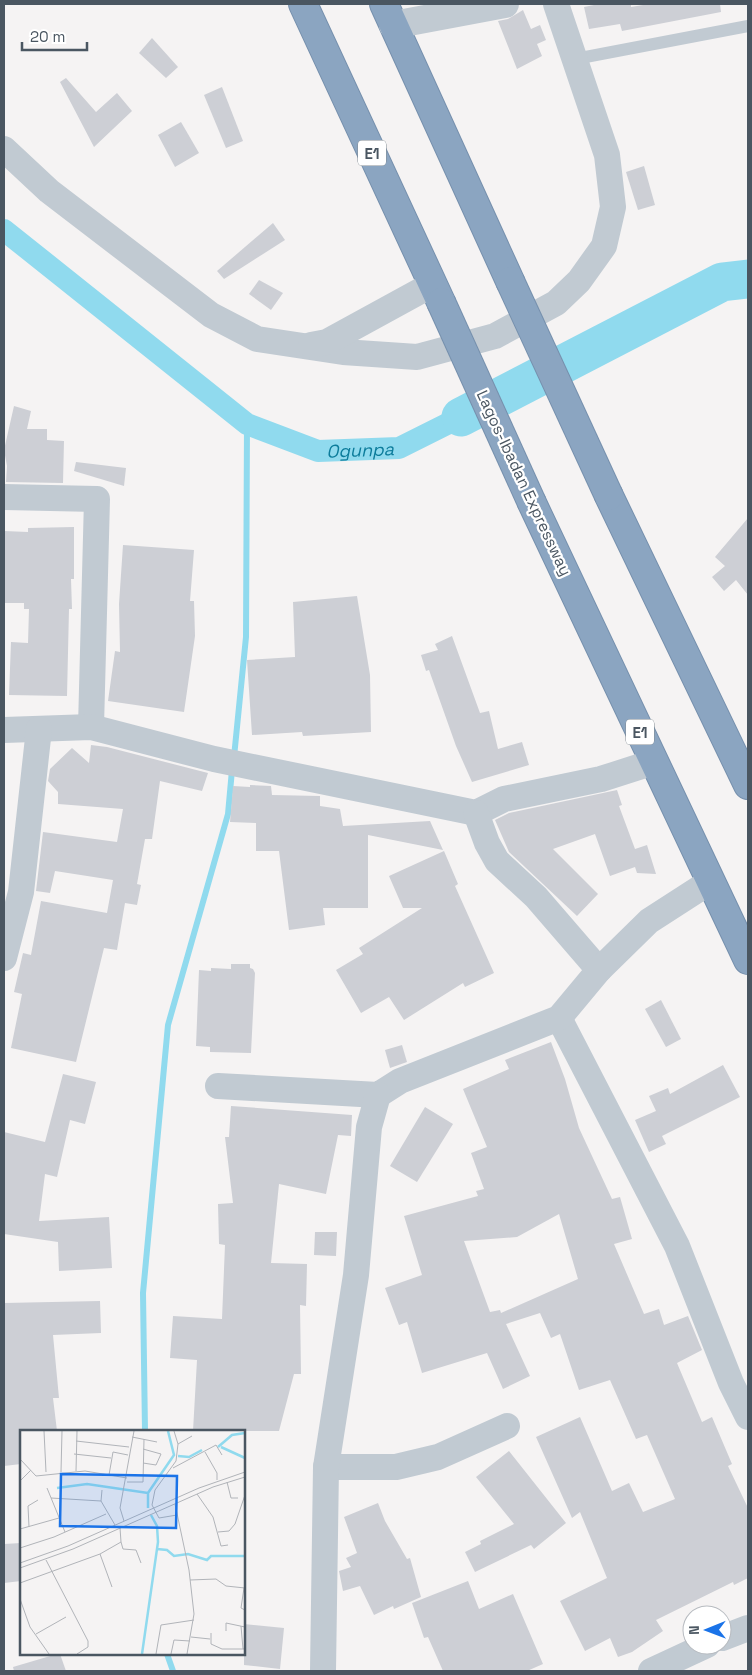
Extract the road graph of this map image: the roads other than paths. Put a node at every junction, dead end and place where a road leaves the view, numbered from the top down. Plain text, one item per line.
1 (303, 4) edge
2 (505, 4) edge
3 (556, 4) edge
4 (389, 14) edge
5 (748, 26) edge
6 (575, 59) junction
7 (4, 149) edge
8 (437, 293) junction
9 (301, 346) junction
10 (4, 497) edge
11 (91, 727) junction
12 (39, 729) junction
13 (4, 730) edge
14 (654, 762) junction
15 (748, 785) edge
16 (476, 813) junction
17 (710, 881) junction
18 (4, 958) edge
19 (748, 960) edge
20 (599, 970) junction
21 (559, 1018) junction
22 (218, 1086) dead end
23 (378, 1096) junction
24 (748, 1417) edge
25 (507, 1426) dead end
26 (326, 1467) junction
27 (748, 1628) edge
28 (732, 1634) edge
29 (685, 1655) edge
30 (323, 1671) edge
31 (651, 1671) edge

1 - 8 highway, Lagos-Ibadan Expressway / E1
2 - 4 street
3 - 6 street
4 - 15 highway, bridge
5 - 6 lane
6 - 9 street
7 - 9 street
8 - 9 street
8 - 14 highway, Lagos-Ibadan Expressway / E1, bridge
10 - 11 street
11 - 12 street
11 - 16 street
12 - 13 street
12 - 18 street
14 - 16 street
14 - 17 highway, Lagos-Ibadan Expressway / E1
16 - 20 street
17 - 19 highway, Lagos-Ibadan Expressway / E1
17 - 20 street
20 - 21 street
21 - 23 street
21 - 24 street
22 - 23 street
23 - 26 street
25 - 26 street
26 - 30 street
27 - 28 street
29 - 31 street

